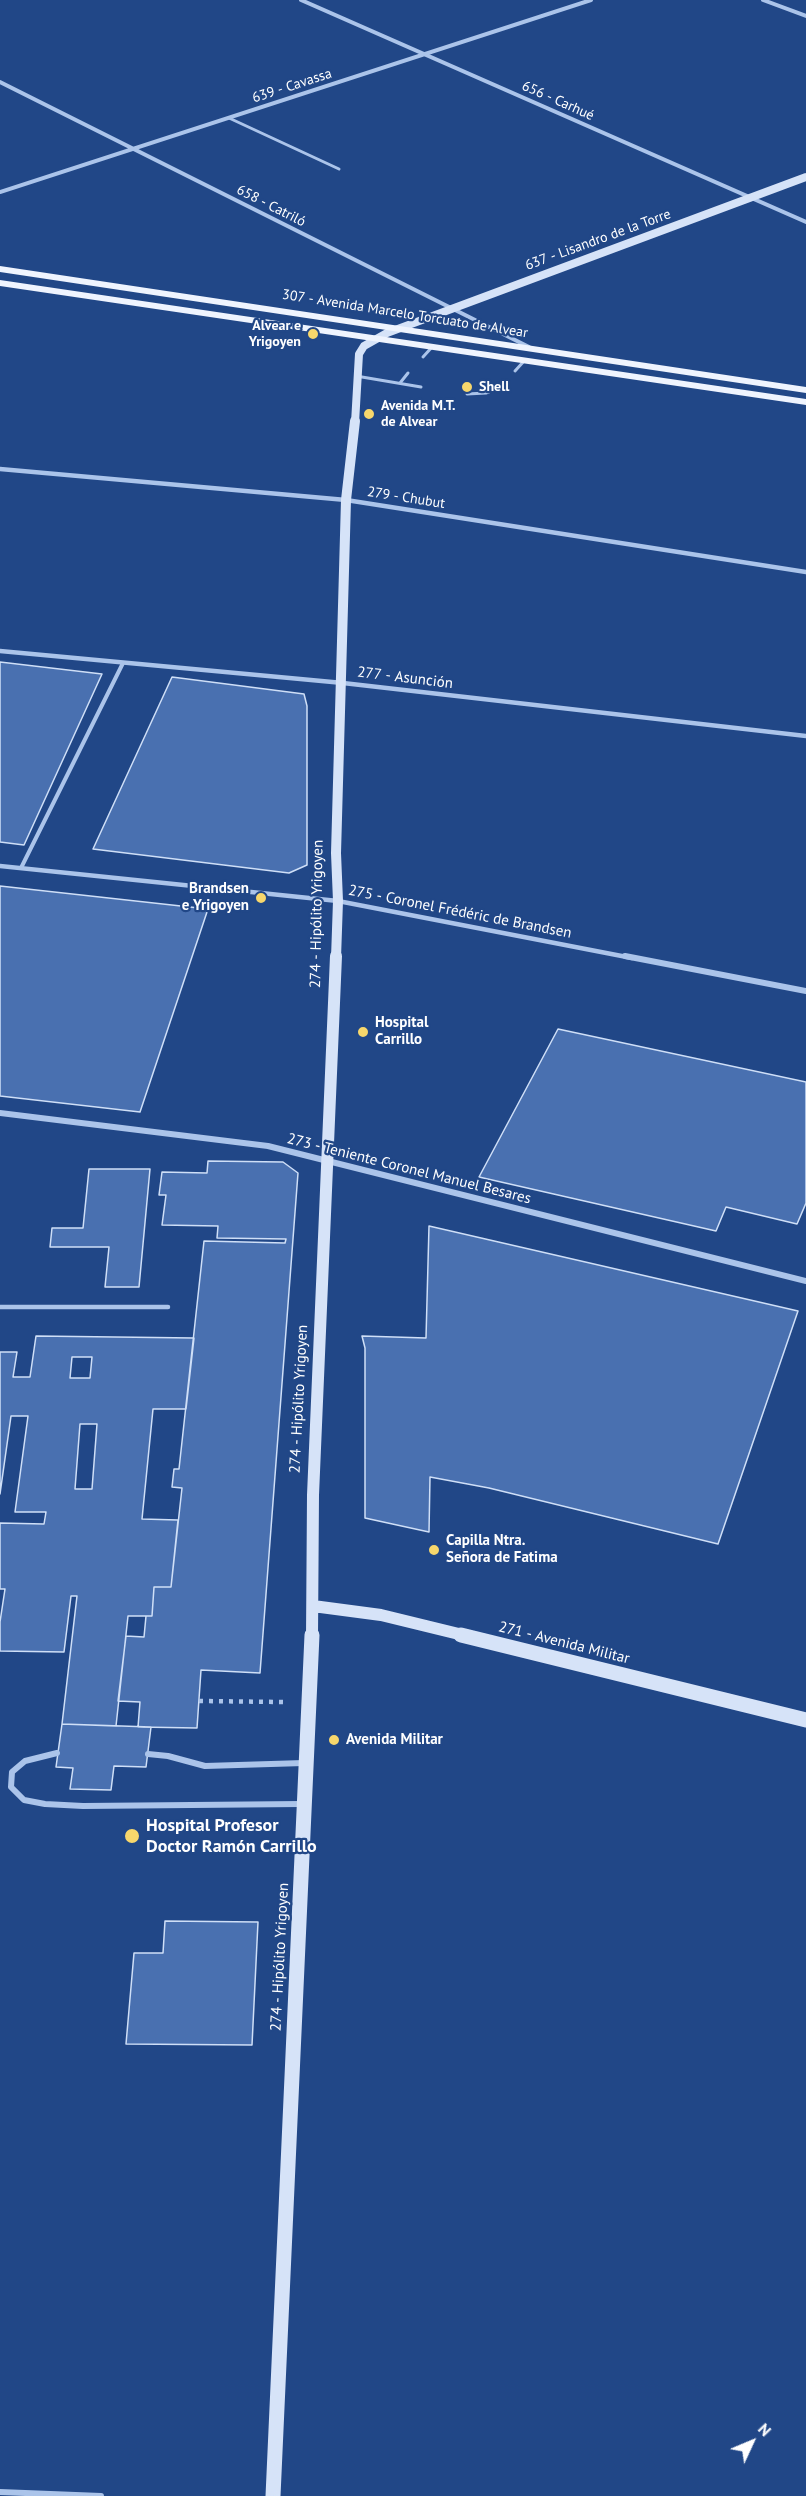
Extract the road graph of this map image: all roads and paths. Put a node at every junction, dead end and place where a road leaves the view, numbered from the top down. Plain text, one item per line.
1 (301, 0) edge
2 (591, 0) edge
3 (763, 0) edge
4 (806, 16) edge
5 (424, 54) junction
6 (0, 82) edge
7 (229, 118) junction
8 (135, 149) junction
9 (339, 169) dead end
10 (806, 177) edge
11 (0, 192) edge
12 (751, 199) junction
13 (806, 222) edge
14 (0, 269) edge
15 (0, 283) edge
16 (451, 309) junction
17 (399, 328) junction
18 (377, 337) junction
19 (433, 346) junction
20 (533, 349) junction
21 (423, 357) dead end
22 (525, 360) junction
23 (515, 371) dead end
24 (408, 374) dead end
25 (356, 376) junction
26 (399, 383) junction
27 (421, 387) dead end
28 (501, 387) dead end
29 (806, 390) edge
30 (467, 394) dead end
31 (806, 402) edge
32 (0, 469) edge
33 (346, 500) junction
34 (806, 572) edge
35 (0, 651) edge
36 (123, 663) junction
37 (343, 683) junction
38 (806, 736) edge
39 (0, 866) edge
40 (21, 868) junction
41 (338, 901) junction
42 (806, 991) edge
43 (0, 1113) edge
44 (328, 1161) junction
45 (806, 1281) edge
46 (0, 1307) edge
47 (168, 1307) dead end
48 (313, 1606) junction
49 (199, 1701) dead end
50 (310, 1703) junction
51 (806, 1720) edge
52 (57, 1753) dead end
53 (148, 1754) dead end
54 (307, 1763) junction
55 (306, 1803) junction
56 (0, 2492) edge
57 (100, 2496) edge
58 (273, 2496) edge

1 - 5 street, 656 - Carhué
2 - 5 street, 639 - Cavassa
3 - 4 street
5 - 7 street, 639 - Cavassa
5 - 12 street, 656 - Carhué
6 - 8 street, 658 - Catriló
7 - 8 street, 639 - Cavassa
7 - 9 lane
8 - 11 street, 639 - Cavassa
8 - 16 street, 658 - Catriló
10 - 12 street, 637 - Lisandro de la Torre
12 - 13 street, 656 - Carhué
12 - 16 street, 637 - Lisandro de la Torre
14 - 17 main road, 307 - Avenida Marcelo Torcuato de Alvear
15 - 18 main road, 307 - Avenida Marcelo Torcuato de Alvear
16 - 17 street, 637 - Lisandro de la Torre
16 - 20 street, 658 - Catriló
17 - 18 street, 274 - Hipólito Yrigoyen
17 - 20 main road, 307 - Avenida Marcelo Torcuato de Alvear
18 - 19 main road, 307 - Avenida Marcelo Torcuato de Alvear
18 - 25 street, 274 - Hipólito Yrigoyen
19 - 21 lane
19 - 22 main road, 307 - Avenida Marcelo Torcuato de Alvear
20 - 29 main road, 307 - Avenida Marcelo Torcuato de Alvear
22 - 23 lane
22 - 31 main road, 307 - Avenida Marcelo Torcuato de Alvear
24 - 26 lane
25 - 26 lane
25 - 33 street, 274 - Hipólito Yrigoyen
26 - 27 lane
28 - 30 lane
32 - 33 street, 279 - Chubut
33 - 34 street, 279 - Chubut
33 - 37 street, 274 - Hipólito Yrigoyen
35 - 36 street, 277 - Asunción
36 - 37 street, 277 - Asunción
36 - 40 lane
37 - 38 street, 277 - Asunción
37 - 41 street, 274 - Hipólito Yrigoyen
39 - 40 street, 275 - Coronel Frédéric de Brandsen
40 - 41 street, 275 - Coronel Frédéric de Brandsen
41 - 42 street, 275 - Coronel Frédéric de Brandsen
41 - 44 street, 274 - Hipólito Yrigoyen
43 - 44 street, 273 - Teniente Coronel Manuel Besares
44 - 45 street, 273 - Teniente Coronel Manuel Besares
44 - 48 street, 274 - Hipólito Yrigoyen
46 - 47 lane
48 - 50 street, 274 - Hipólito Yrigoyen
48 - 51 street, 271 - Avenida Militar
49 - 50 path
50 - 54 street, 274 - Hipólito Yrigoyen
52 - 55 lane
53 - 54 lane
54 - 55 street, 274 - Hipólito Yrigoyen
55 - 58 street, 274 - Hipólito Yrigoyen
56 - 57 lane

